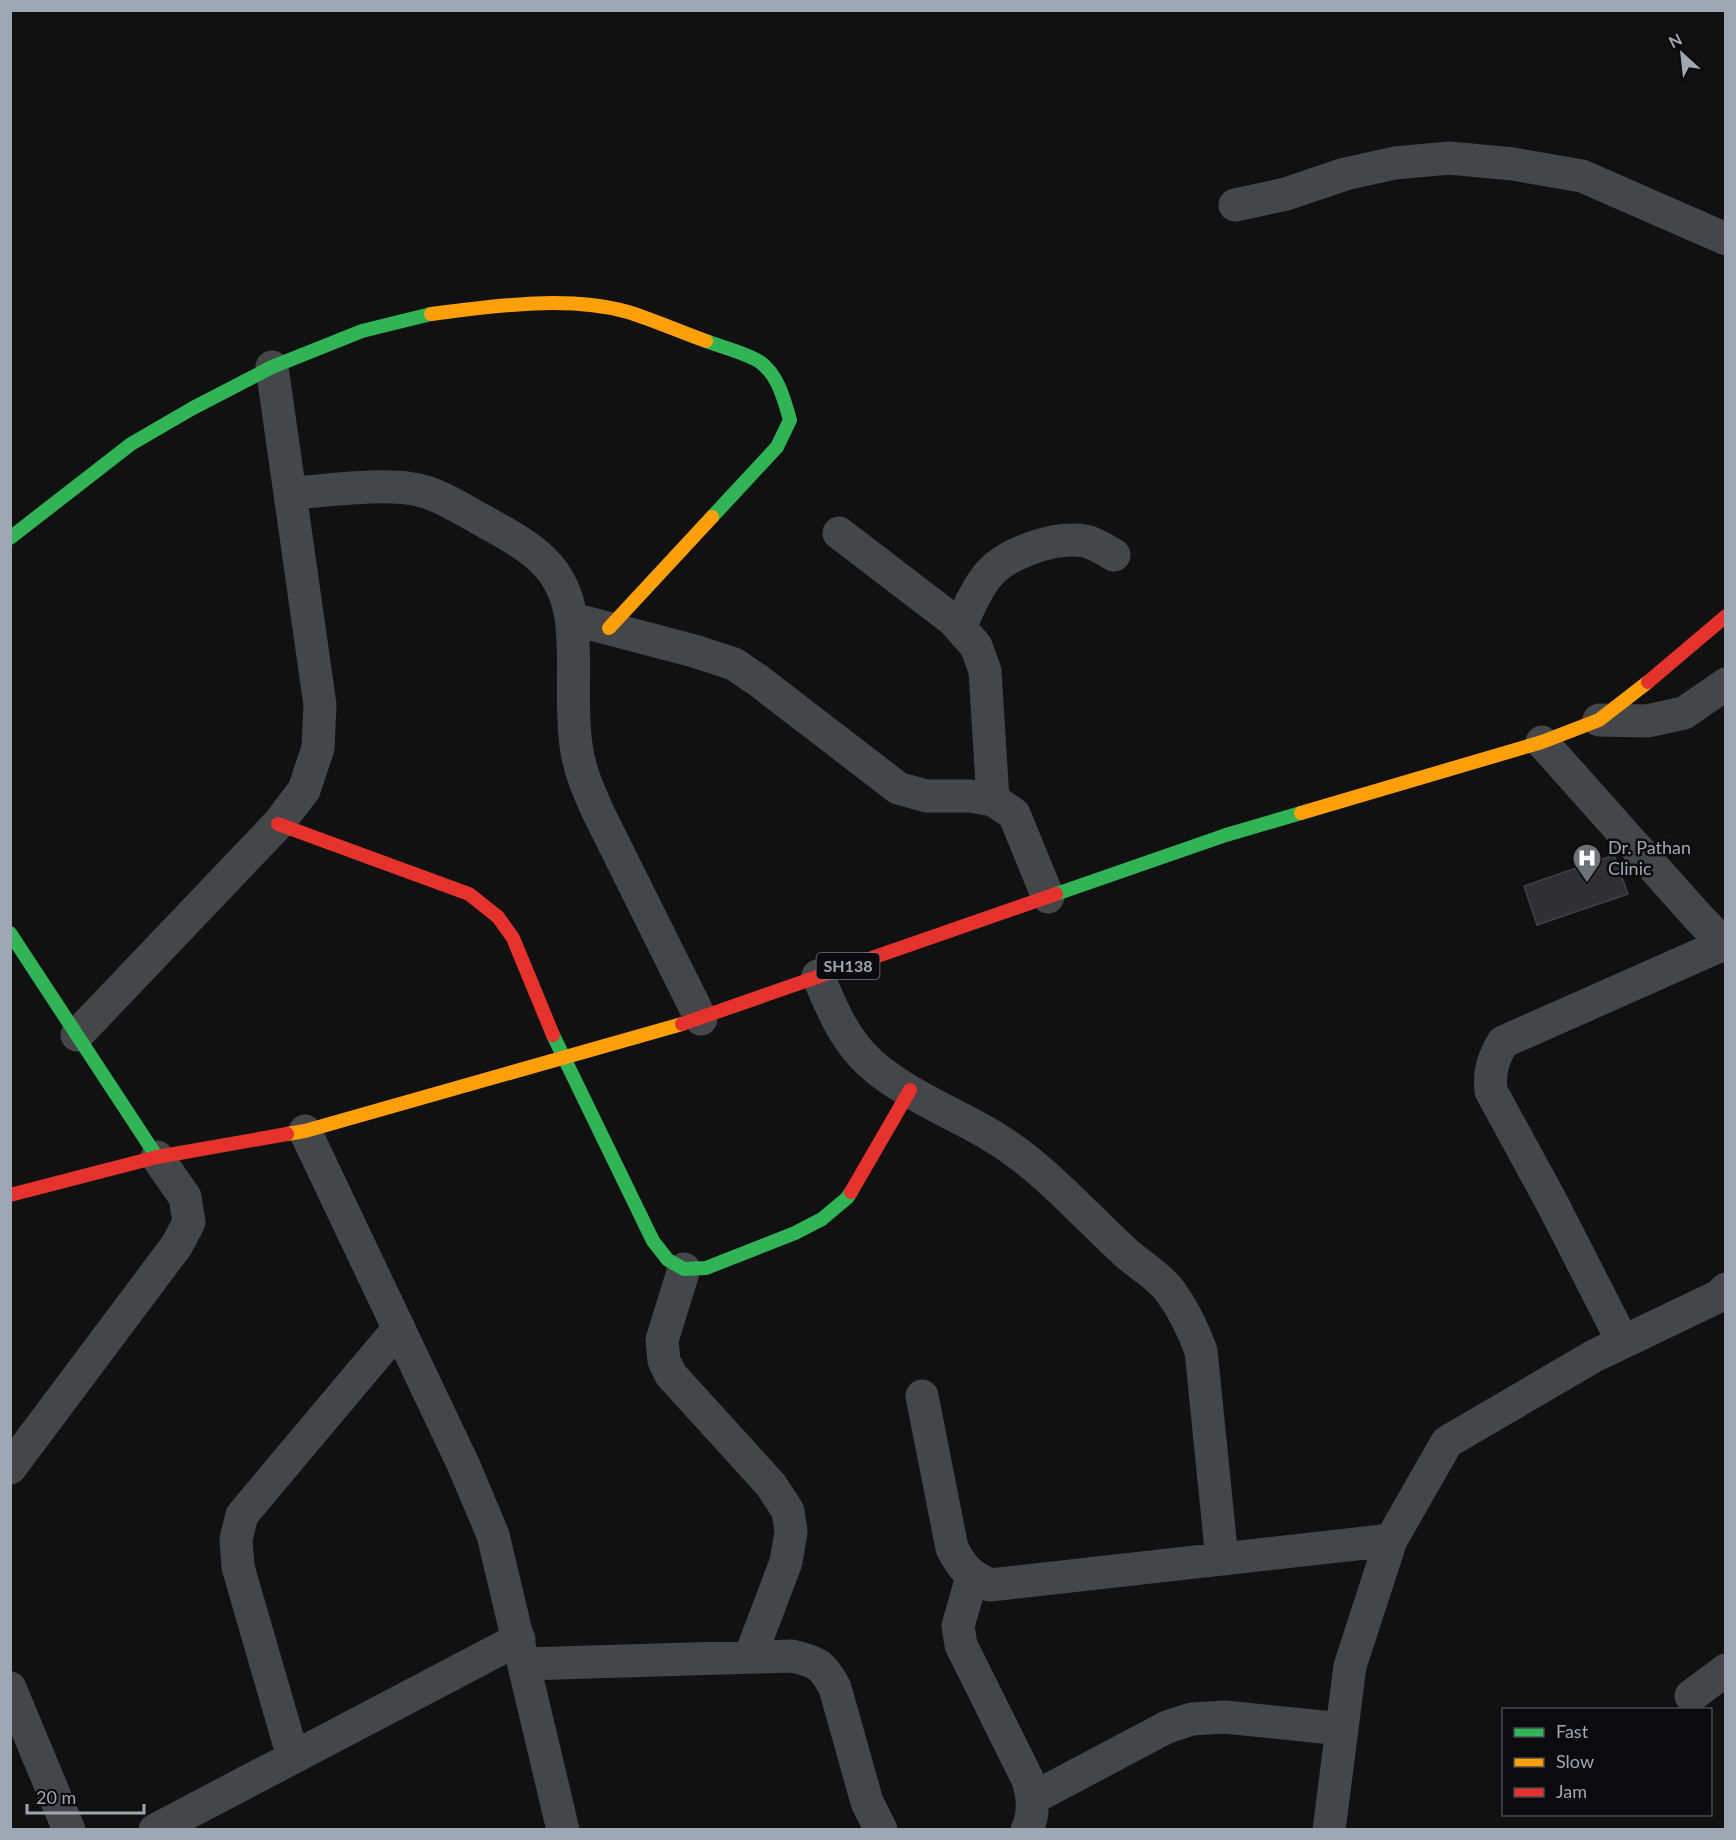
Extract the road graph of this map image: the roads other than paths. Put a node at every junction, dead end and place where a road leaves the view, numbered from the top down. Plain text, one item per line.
1 (1235, 206) dead end
2 (1725, 239) edge
3 (272, 367) junction
4 (291, 493) junction
5 (840, 533) dead end
6 (10, 538) edge
7 (1114, 555) dead end
8 (1725, 616) edge
9 (571, 618) junction
10 (609, 628) junction
11 (960, 628) junction
12 (1725, 684) edge
13 (1599, 720) junction
14 (1542, 742) junction
15 (993, 800) junction
16 (278, 824) junction
17 (1048, 897) junction
18 (1725, 945) edge
19 (16, 949) edge
20 (818, 976) junction
21 (701, 1019) junction
22 (77, 1035) junction
23 (562, 1058) junction
24 (910, 1090) junction
25 (305, 1131) junction
26 (157, 1157) junction
27 (10, 1195) edge
28 (684, 1269) junction
29 (1725, 1289) edge
30 (399, 1328) junction
31 (1623, 1342) junction
32 (922, 1396) dead end
33 (10, 1468) edge
34 (1391, 1540) junction
35 (1222, 1559) junction
36 (972, 1577) junction
37 (522, 1651) junction
38 (750, 1657) junction
39 (1725, 1670) edge
40 (10, 1688) edge
41 (1691, 1696) dead end
42 (1342, 1729) junction
43 (293, 1757) junction
44 (1033, 1798) junction
45 (69, 1830) edge
46 (155, 1830) edge
47 (563, 1830) edge
48 (881, 1830) edge
49 (1027, 1830) edge
50 (1329, 1830) edge

1 - 2 street
3 - 4 street
3 - 6 street
3 - 10 street
4 - 9 street
4 - 16 street
5 - 11 street
7 - 11 street
8 - 13 street, SH138
9 - 10 street
9 - 21 street
10 - 15 street
11 - 15 street
12 - 13 street
13 - 14 street, SH138
14 - 17 street, SH138
14 - 18 street
15 - 17 street
16 - 22 street
16 - 23 street
17 - 20 street, SH138
18 - 31 street
19 - 22 street
20 - 21 street, SH138
20 - 24 street
21 - 23 street, SH138
22 - 26 street
23 - 25 street, SH138
23 - 28 street
24 - 28 street
24 - 35 street
25 - 26 street, SH138
25 - 30 street
26 - 27 street, SH138
26 - 33 street
28 - 38 street
29 - 31 street
30 - 37 street
30 - 43 street
31 - 34 street
32 - 36 street
34 - 35 street
34 - 42 street
35 - 36 street
36 - 44 street
37 - 38 street
37 - 43 street
37 - 47 street
38 - 48 street
39 - 41 street
40 - 45 street
42 - 44 street
42 - 50 street
43 - 46 street
44 - 49 street

